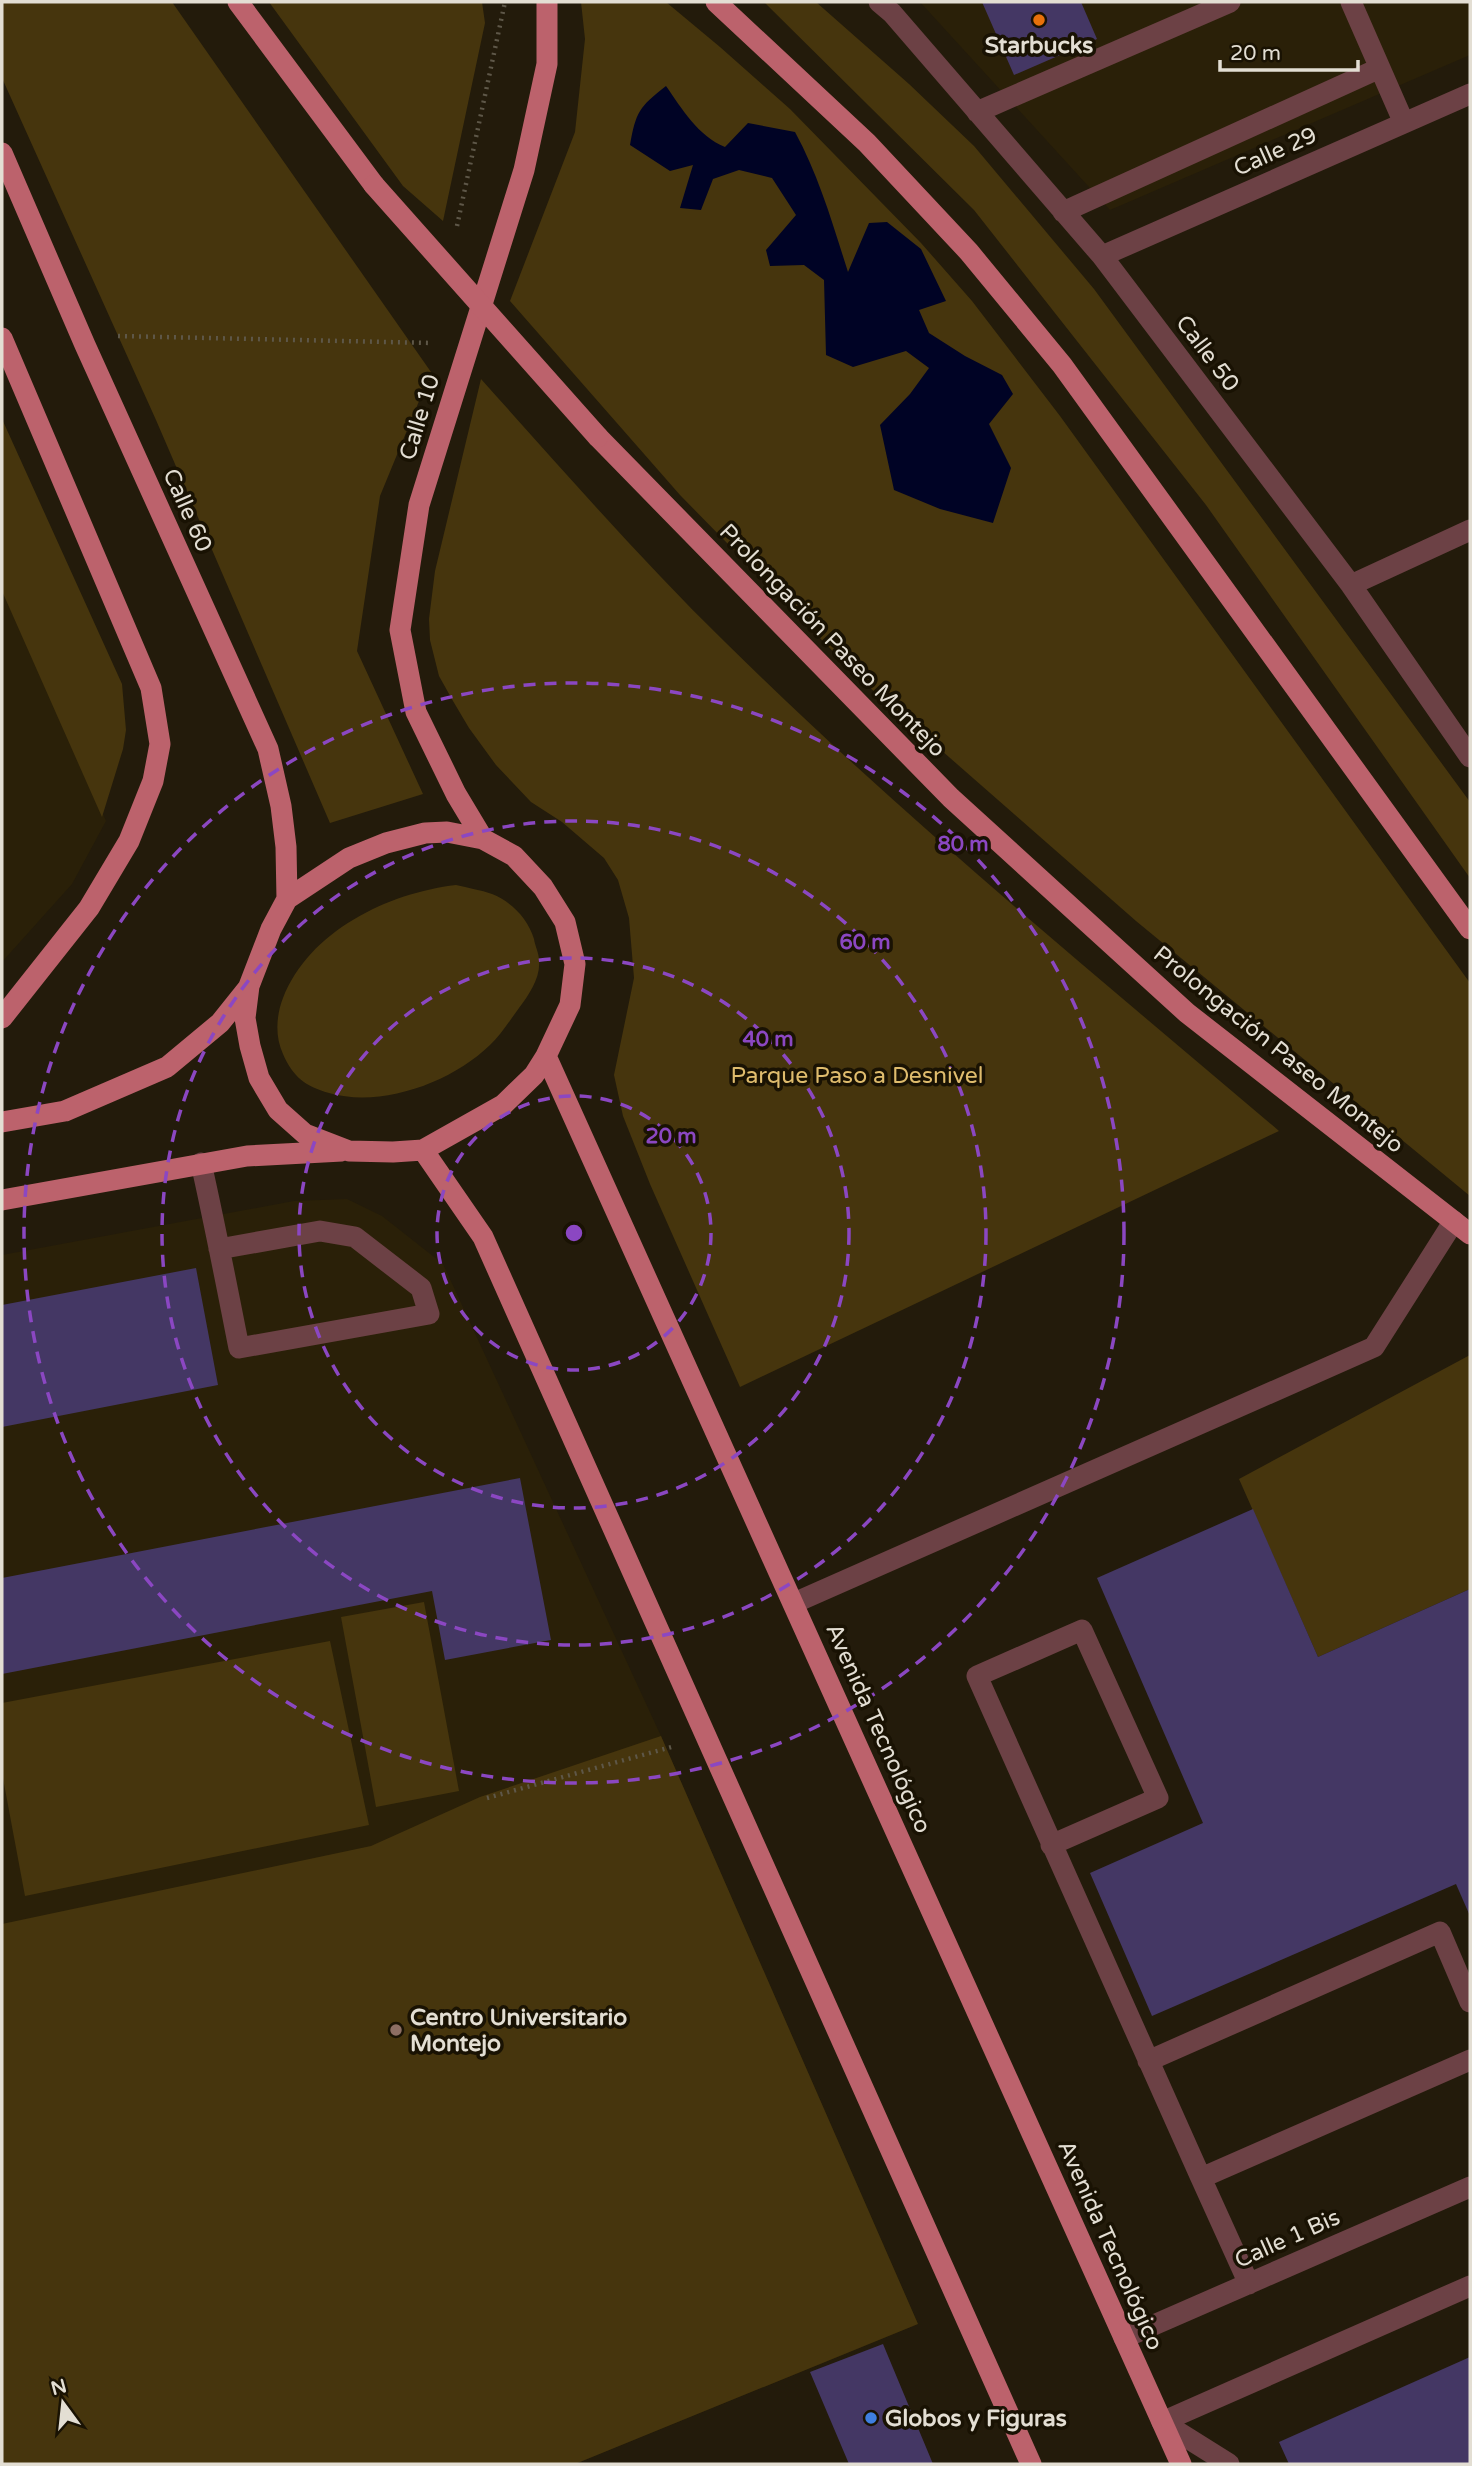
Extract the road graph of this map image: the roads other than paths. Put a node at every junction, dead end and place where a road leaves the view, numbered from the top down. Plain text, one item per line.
1 (238, 2) edge
2 (547, 2) edge
3 (716, 2) edge
4 (1230, 2) edge
5 (1351, 2) edge
6 (888, 5) edge
7 (1380, 68) junction
8 (1470, 94) edge
9 (978, 112) junction
10 (1404, 123) junction
11 (2, 153) edge
12 (1063, 212) junction
13 (1102, 256) junction
14 (2, 338) edge
15 (1470, 530) edge
16 (1351, 585) junction
17 (1470, 757) edge
18 (483, 839) junction
19 (287, 898) junction
20 (1470, 929) edge
21 (249, 986) junction
22 (2, 1018) edge
23 (546, 1056) junction
24 (2, 1122) edge
25 (423, 1150) junction
26 (349, 1151) junction
27 (201, 1163) junction
28 (2, 1200) edge
29 (1462, 1228) edge
30 (219, 1249) junction
31 (794, 1603) junction
32 (1051, 1845) junction
33 (1469, 1998) edge
34 (1470, 2060) edge
35 (1149, 2061) junction
36 (1201, 2178) junction
37 (1470, 2187) edge
38 (1249, 2284) junction
39 (1470, 2286) edge
40 (1124, 2338) junction
41 (1162, 2422) junction
42 (1031, 2464) edge
43 (1181, 2464) edge
44 (1229, 2464) edge

1 - 29 main road, Prolongación Paseo Montejo, bridge
2 - 18 main road, Calle 10
3 - 20 main road
4 - 9 street
5 - 7 street
6 - 9 street, Calle 50
7 - 10 street
7 - 12 street
8 - 10 street, Calle 29
9 - 12 street, Calle 50
10 - 13 street, Calle 29
11 - 19 main road, Calle 60
12 - 13 street, Calle 50
13 - 16 street, Calle 50
14 - 22 main road
15 - 16 street
16 - 17 street, Calle 50
18 - 19 main road
18 - 23 main road
19 - 21 main road
21 - 24 main road
21 - 26 main road
23 - 25 main road
23 - 31 main road, Avenida Tecnológico
25 - 26 main road
25 - 42 main road
26 - 27 main road
27 - 28 main road
27 - 30 street
29 - 31 street
30 - 30 street
31 - 40 main road, Avenida Tecnológico
32 - 32 street
32 - 35 street
33 - 35 street
34 - 36 street
35 - 36 street
36 - 38 street
37 - 38 street, Calle 1 Bis
38 - 40 street, Calle 1 Bis
39 - 41 street
40 - 41 main road, Avenida Tecnológico
41 - 43 main road, Avenida Tecnológico
41 - 44 street

